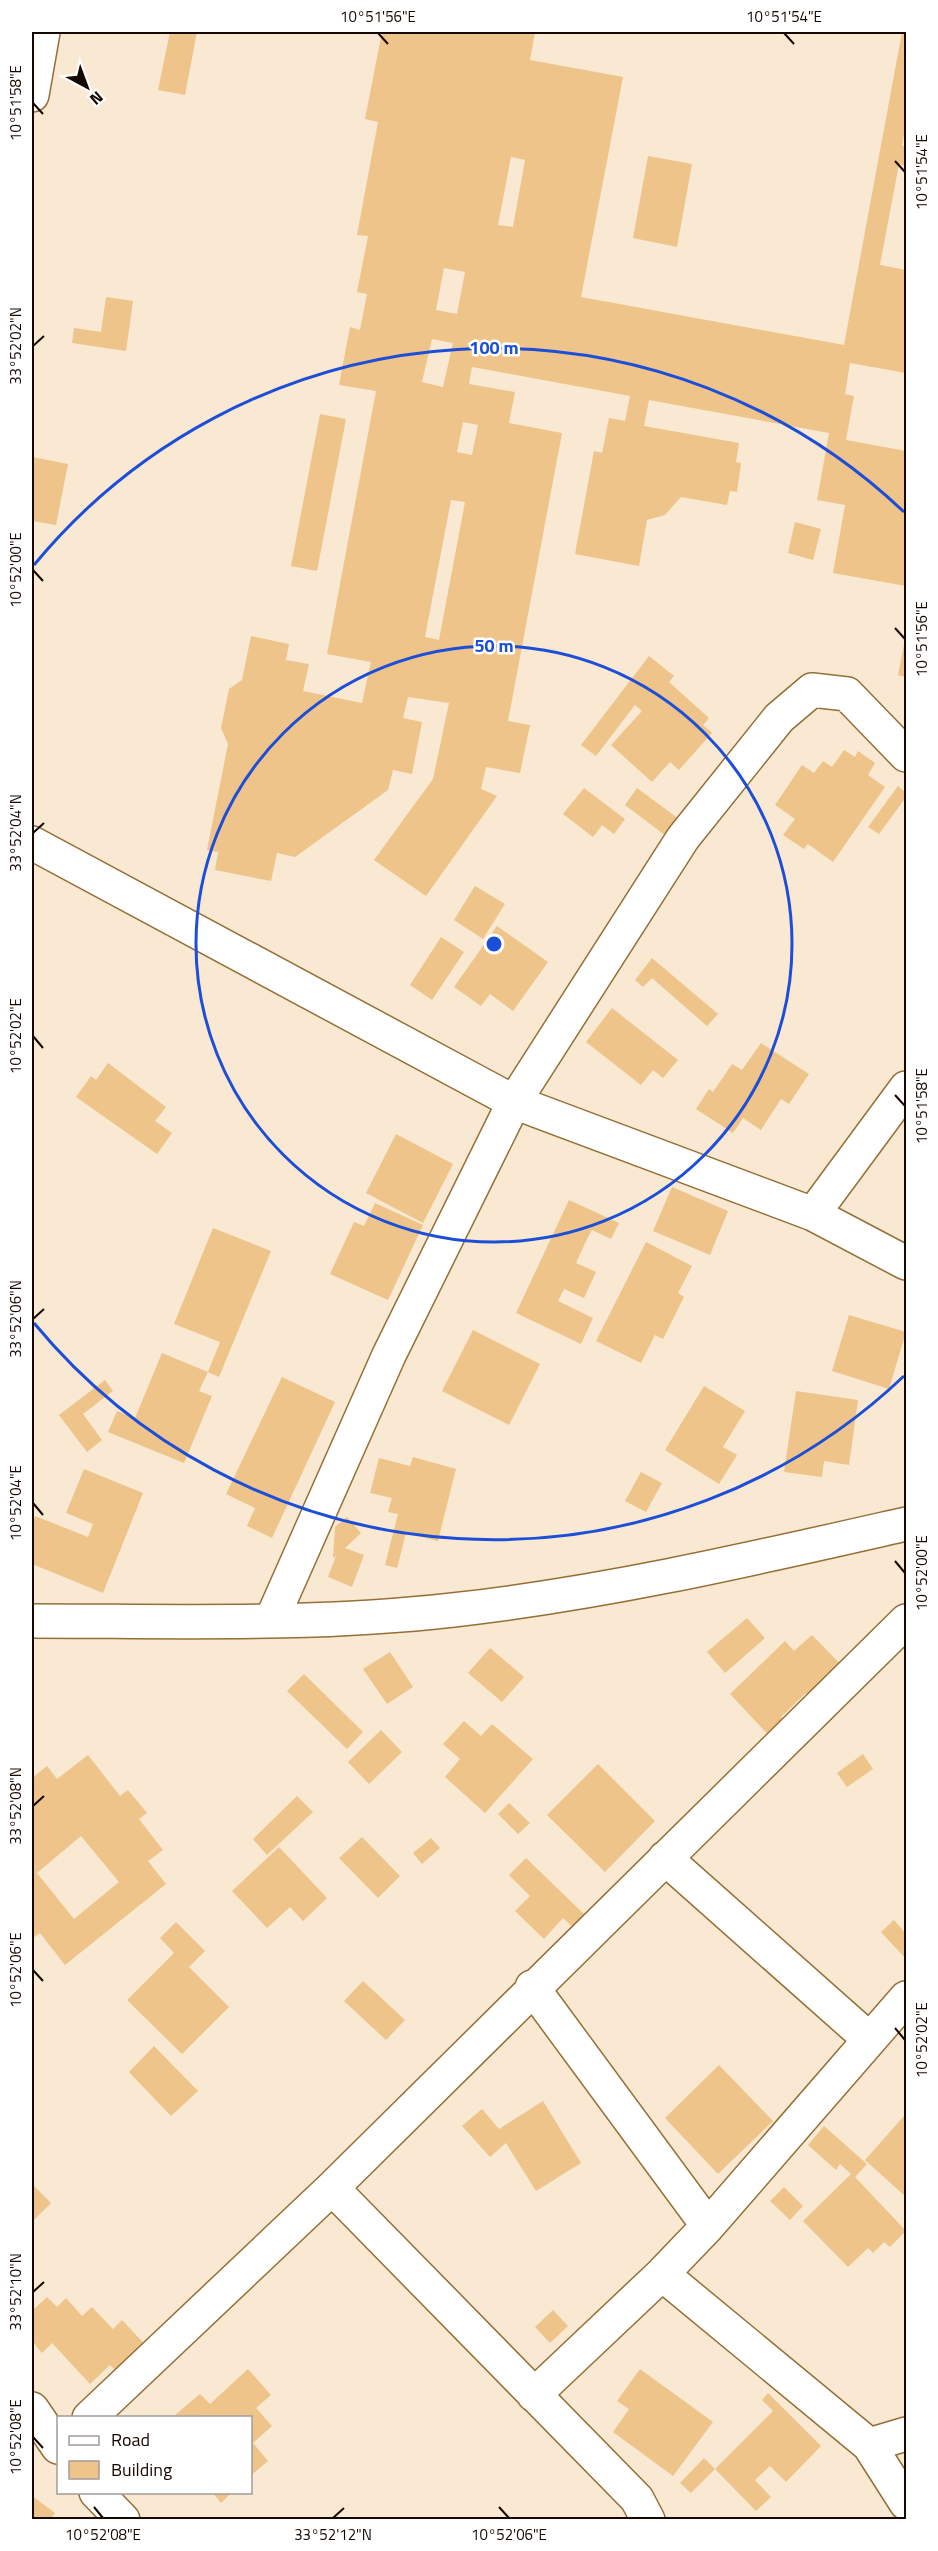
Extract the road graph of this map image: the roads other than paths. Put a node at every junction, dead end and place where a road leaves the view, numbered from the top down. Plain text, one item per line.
1 (43, 32) edge
2 (32, 95) edge
3 (906, 755) edge
4 (32, 843) edge
5 (906, 1088) edge
6 (514, 1102) junction
7 (813, 1214) junction
8 (906, 1263) edge
9 (906, 1524) edge
10 (32, 1621) edge
11 (271, 1621) junction
12 (906, 1621) edge
13 (665, 1858) junction
14 (532, 1987) junction
15 (906, 1998) edge
16 (869, 2040) junction
17 (332, 2188) junction
18 (708, 2226) junction
19 (662, 2274) junction
20 (534, 2395) junction
21 (32, 2409) edge
22 (91, 2416) edge
23 (906, 2434) edge
24 (869, 2445) junction
25 (57, 2446) edge
26 (906, 2504) edge
27 (648, 2520) edge

1 - 2 street
3 - 6 street
4 - 6 street
5 - 7 street
6 - 7 street
6 - 11 street
7 - 8 street
9 - 11 street
10 - 11 street
12 - 13 street
13 - 14 street
13 - 16 street
14 - 17 street
14 - 18 street
15 - 16 street
16 - 18 street
17 - 20 street
17 - 22 street
18 - 19 street
19 - 20 street
19 - 24 street
20 - 27 street
21 - 25 street
23 - 24 street
24 - 26 street

